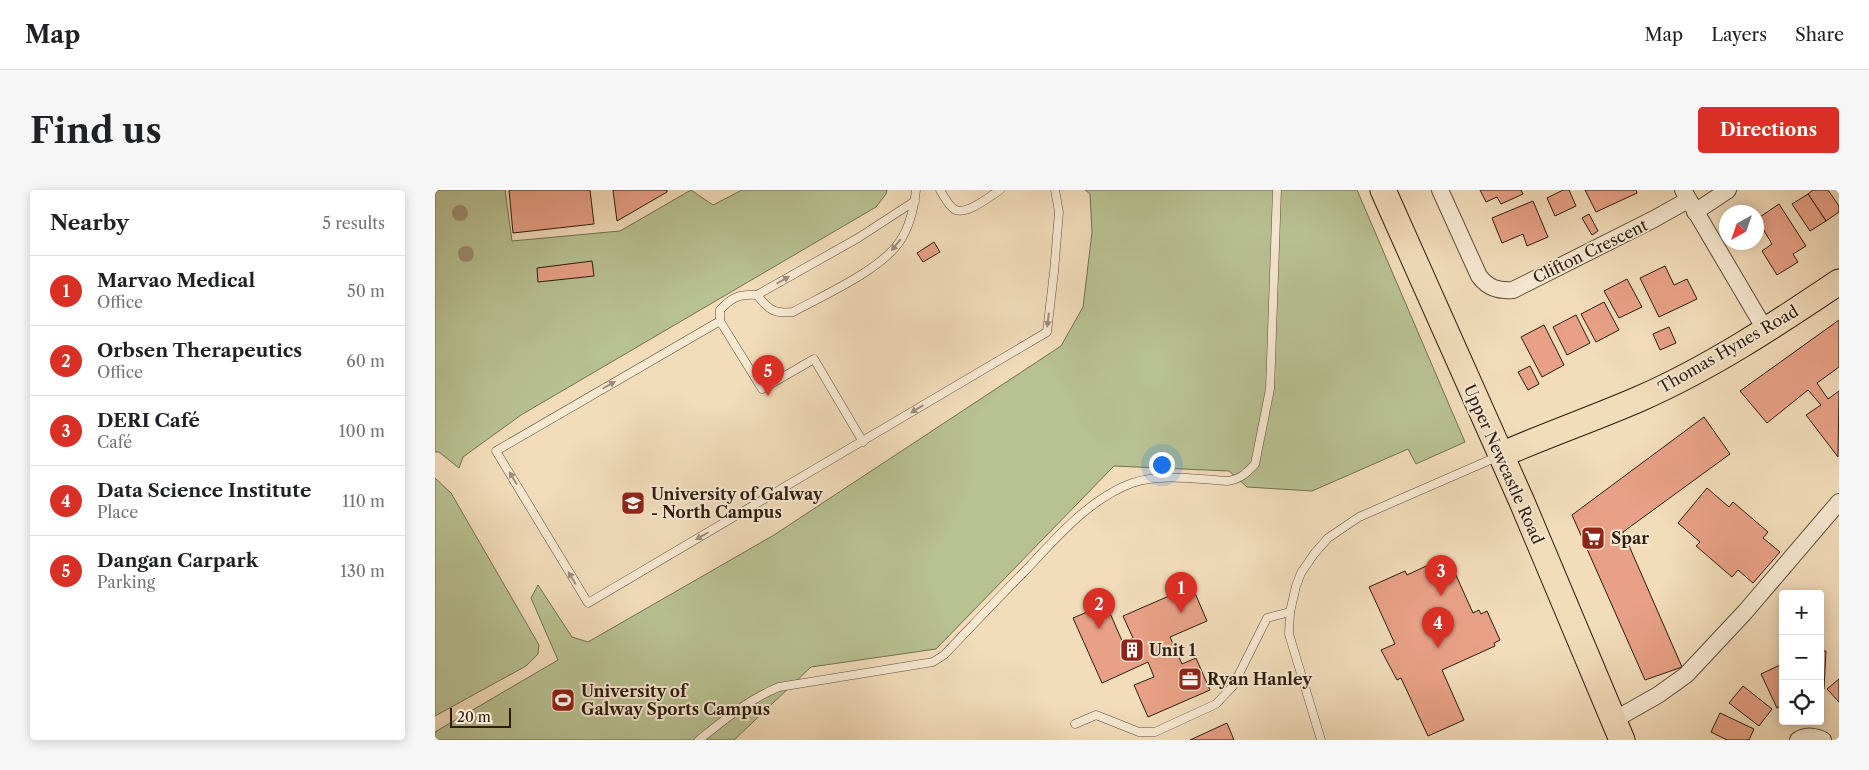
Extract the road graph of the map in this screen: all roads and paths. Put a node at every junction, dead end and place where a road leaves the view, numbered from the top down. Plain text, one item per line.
1 (916, 190) edge
2 (940, 190) edge
3 (1000, 190) edge
4 (1055, 190) edge
5 (1277, 190) edge
6 (1383, 190) edge
7 (1440, 190) edge
8 (1728, 190) edge
9 (915, 201) junction
10 (1689, 201) edge
11 (1839, 282) edge
12 (757, 295) junction
13 (720, 321) junction
14 (1767, 331) junction
15 (863, 442) junction
16 (1501, 455) junction
17 (1839, 502) edge
18 (1290, 612) junction
19 (1075, 724) dead end
20 (1618, 730) edge
21 (699, 740) edge
22 (1321, 740) edge
23 (1798, 740) edge
24 (1823, 740) edge

1 - 9 lane
2 - 3 lane
4 -> 15 lane
5 - 21 lane
6 - 16 main road, Upper Newcastle Road
7 - 10 street, Clifton Crescent
8 - 10 street, Clifton Crescent
12 -> 9 lane
9 -> 12 lane
10 - 14 street
11 - 14 main road, Thomas Hynes Road
12 - 13 lane
13 - 15 lane
15 -> 13 lane
14 - 16 main road, Thomas Hynes Road
16 - 18 lane
16 - 20 main road, Upper Newcastle Road
17 - 20 street
18 - 19 lane
18 - 22 lane
23 - 24 street

